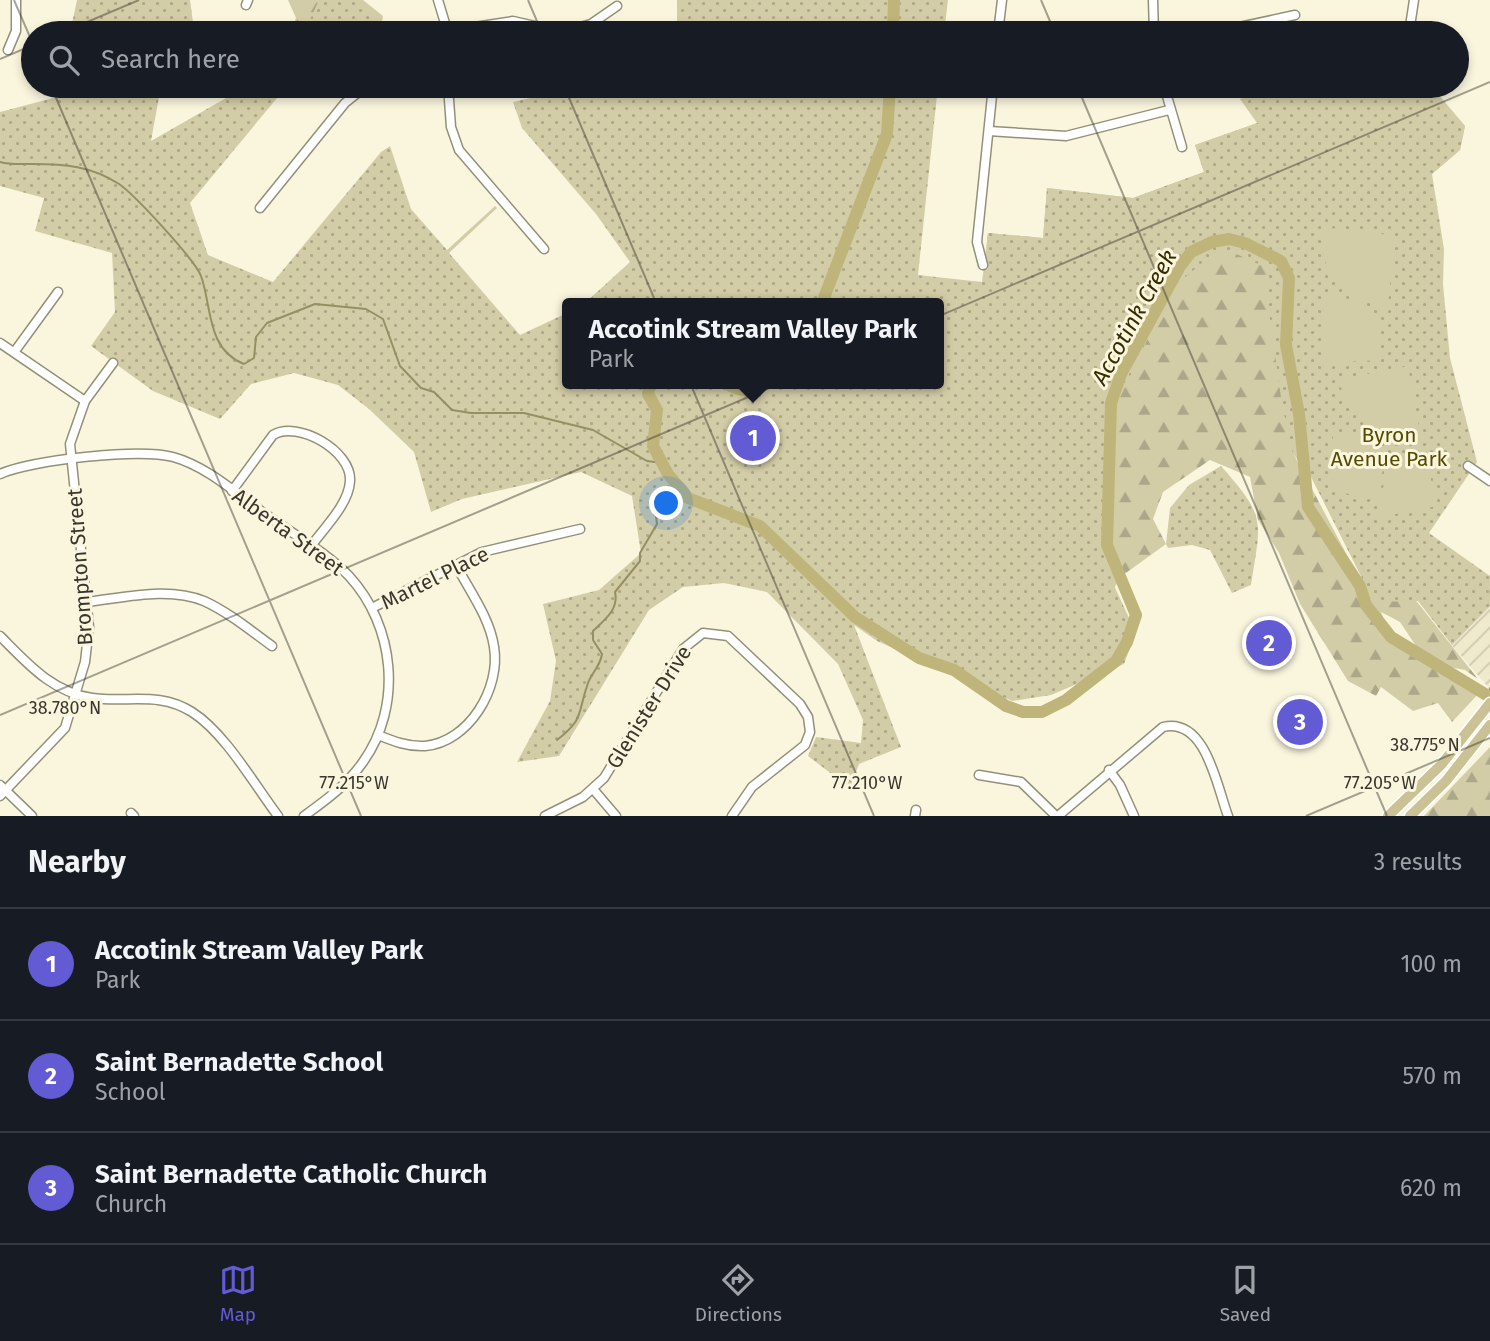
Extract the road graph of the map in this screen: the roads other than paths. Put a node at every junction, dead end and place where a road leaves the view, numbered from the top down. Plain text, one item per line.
1 (16, 0) edge
2 (438, 0) edge
3 (1002, 0) edge
4 (1153, 0) edge
5 (1414, 0) edge
6 (617, 6) dead end
7 (1295, 15) dead end
8 (445, 21) edge
9 (595, 21) edge
10 (999, 21) edge
11 (1154, 21) edge
12 (1267, 21) edge
13 (1411, 21) edge
14 (8, 50) dead end
15 (351, 98) edge
16 (449, 98) edge
17 (992, 98) edge
18 (1166, 98) edge
19 (1169, 110) junction
20 (989, 131) junction
21 (1182, 147) dead end
22 (260, 208) dead end
23 (544, 249) dead end
24 (983, 265) dead end
25 (58, 292) dead end
26 (0, 342) edge
27 (15, 351) junction
28 (113, 363) dead end
29 (85, 401) junction
30 (71, 460) junction
31 (1468, 466) dead end
32 (0, 474) edge
33 (1490, 481) edge
34 (232, 491) junction
35 (580, 529) dead end
36 (311, 546) junction
37 (456, 565) junction
38 (86, 602) junction
39 (372, 608) junction
40 (0, 636) edge
41 (272, 646) dead end
42 (76, 693) junction
43 (1490, 703) edge
44 (1489, 726) edge
45 (378, 735) junction
46 (1109, 770) junction
47 (979, 775) dead end
48 (593, 789) junction
49 (2, 791) edge
50 (32, 816) edge
51 (278, 816) edge
52 (304, 816) edge
53 (545, 816) edge
54 (616, 816) edge
55 (732, 816) edge
56 (1057, 816) edge
57 (1134, 816) edge
58 (1228, 816) edge
59 (1388, 816) edge
60 (1410, 816) edge

1 - 14 street
2 - 8 street
3 - 10 street
4 - 11 street
5 - 13 street
6 - 9 street
7 - 12 street
15 - 22 street
16 - 23 street
17 - 20 street
18 - 19 street
19 - 20 street
19 - 21 street
20 - 24 street
25 - 27 street
26 - 27 street
27 - 29 street
28 - 29 street, Brompton Street
29 - 30 street, Brompton Street
30 - 32 street, Alberta Street
30 - 34 street, Alberta Street
30 - 38 street, Brompton Street
31 - 33 street
34 - 36 street, Alberta Street
34 - 36 street
35 - 37 street, Martel Place
36 - 39 street, Alberta Street
37 - 39 street, Martel Place
37 - 45 street
38 - 41 street
38 - 42 street, Brompton Street
39 - 45 street, Alberta Street
40 - 42 street
42 - 49 street, Brompton Street
42 - 51 street
43 - 59 main road
44 - 60 main road
45 - 52 street, Alberta Street
46 - 56 street
46 - 57 street
46 - 58 street
47 - 56 street
48 - 53 street, Glenister Drive
48 - 54 street
48 - 55 street, Glenister Drive
49 - 50 street

